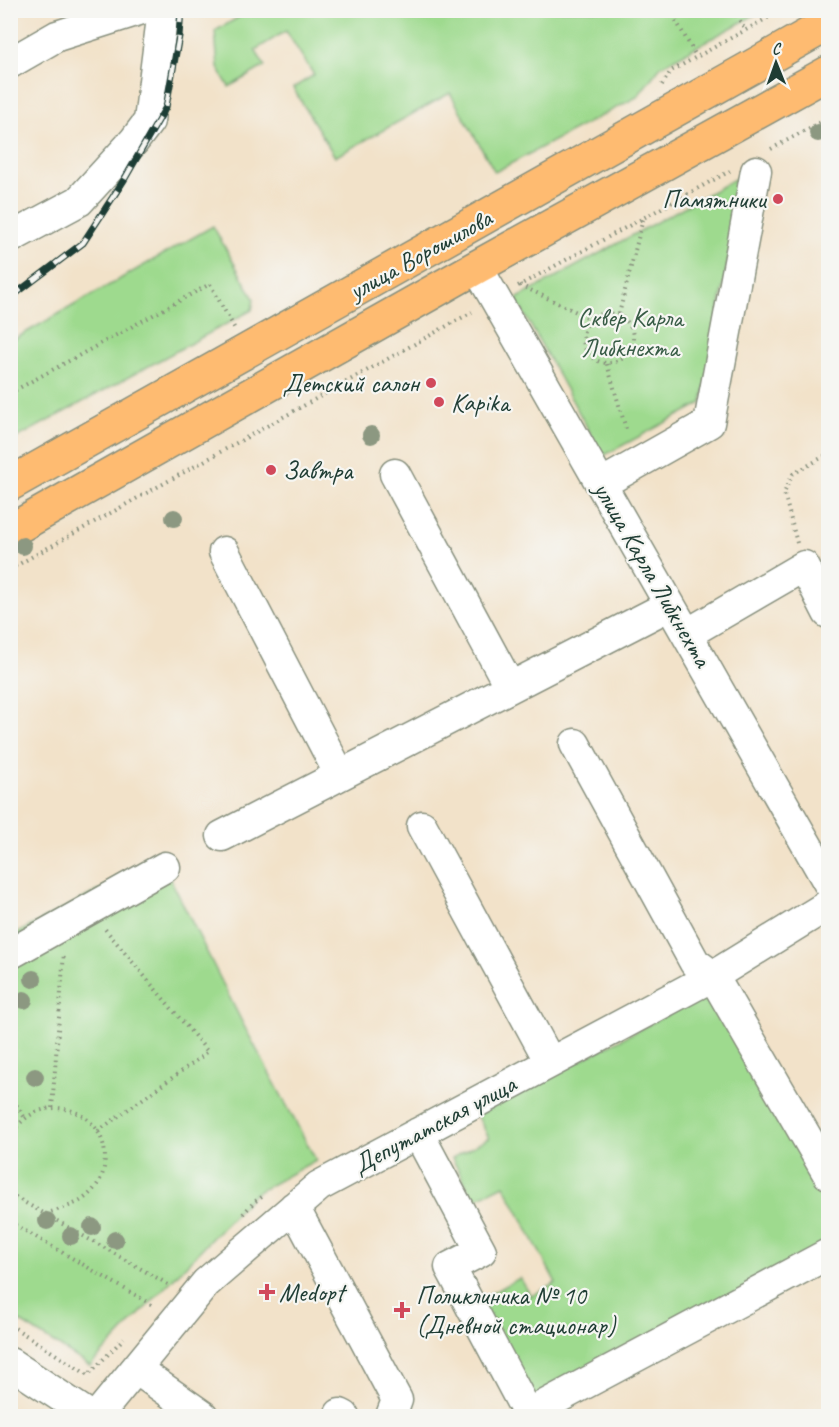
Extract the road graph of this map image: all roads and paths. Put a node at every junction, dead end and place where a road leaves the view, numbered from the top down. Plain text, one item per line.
1 (139, 10) edge
2 (163, 10) edge
3 (670, 10) edge
4 (734, 10) edge
5 (828, 24) edge
6 (745, 30) dead end
7 (696, 56) dead end
8 (10, 63) edge
9 (828, 73) edge
10 (828, 118) edge
11 (753, 163) junction
12 (644, 218) junction
13 (10, 238) edge
14 (477, 267) junction
15 (507, 292) junction
16 (619, 314) junction
17 (591, 319) junction
18 (236, 330) dead end
19 (607, 364) junction
20 (10, 393) edge
21 (626, 429) dead end
22 (828, 454) edge
23 (395, 474) dead end
24 (10, 484) edge
25 (601, 484) junction
26 (10, 531) edge
27 (224, 552) dead end
28 (813, 568) edge
29 (10, 569) edge
30 (670, 604) junction
31 (828, 613) edge
32 (687, 634) junction
33 (510, 687) junction
34 (575, 744) dead end
35 (340, 775) junction
36 (422, 826) dead end
37 (222, 836) dead end
38 (165, 867) dead end
39 (828, 882) edge
40 (828, 905) edge
41 (78, 916) junction
42 (10, 954) edge
43 (713, 976) junction
44 (550, 1062) junction
45 (10, 1095) edge
46 (52, 1108) junction
47 (25, 1118) junction
48 (98, 1131) junction
49 (418, 1132) junction
50 (10, 1137) edge
51 (828, 1174) edge
52 (10, 1186) edge
53 (11, 1194) edge
54 (265, 1196) dead end
55 (294, 1207) junction
56 (45, 1214) junction
57 (238, 1219) dead end
58 (10, 1222) edge
59 (828, 1254) edge
60 (167, 1293) dead end
61 (160, 1300) dead end
62 (154, 1306) junction
63 (146, 1315) dead end
64 (10, 1325) edge
65 (130, 1332) dead end
66 (10, 1363) edge
67 (136, 1369) junction
68 (10, 1406) edge
69 (26, 1416) edge
70 (90, 1416) edge
71 (97, 1416) edge
72 (203, 1416) edge
73 (391, 1416) edge

1 - 8 street
2 - 13 street
3 - 7 path
4 - 6 path
5 - 24 main road, улица Ворошилова
9 - 14 main road, улица Ворошилова
10 - 11 path
11 - 12 path
11 - 25 street
12 - 15 path
12 - 16 path
14 - 15 street, улица Карла Либкнехта
14 - 26 main road, улица Ворошилова
15 - 17 path
15 - 25 street, улица Карла Либкнехта
15 - 29 path
16 - 17 path
16 - 19 path
17 - 19 path
18 - 20 path
19 - 21 path
22 - 28 path
23 - 33 street
25 - 30 street, улица Карла Либкнехта
27 - 35 street
28 - 31 street
28 - 32 street
30 - 32 street, улица Карла Либкнехта
30 - 33 street
32 - 39 street, улица Карла Либкнехта
33 - 35 street
34 - 43 street
35 - 37 street
36 - 44 street
38 - 41 street
40 - 43 street, Депутатская улица
41 - 42 street
41 - 46 path
41 - 48 path
43 - 44 street, Депутатская улица
43 - 51 street
44 - 49 street, Депутатская улица
45 - 47 path
46 - 47 path
46 - 48 path
47 - 50 path
48 - 56 path
49 - 55 street, Депутатская улица
49 - 59 street
52 - 53 path
53 - 56 path
54 - 57 path
55 - 67 street, Депутатская улица
55 - 73 street
56 - 60 path
58 - 62 path
61 - 62 path
62 - 63 path
64 - 65 path
66 - 70 street
67 - 71 street, Депутатская улица
67 - 72 street
68 - 69 path

